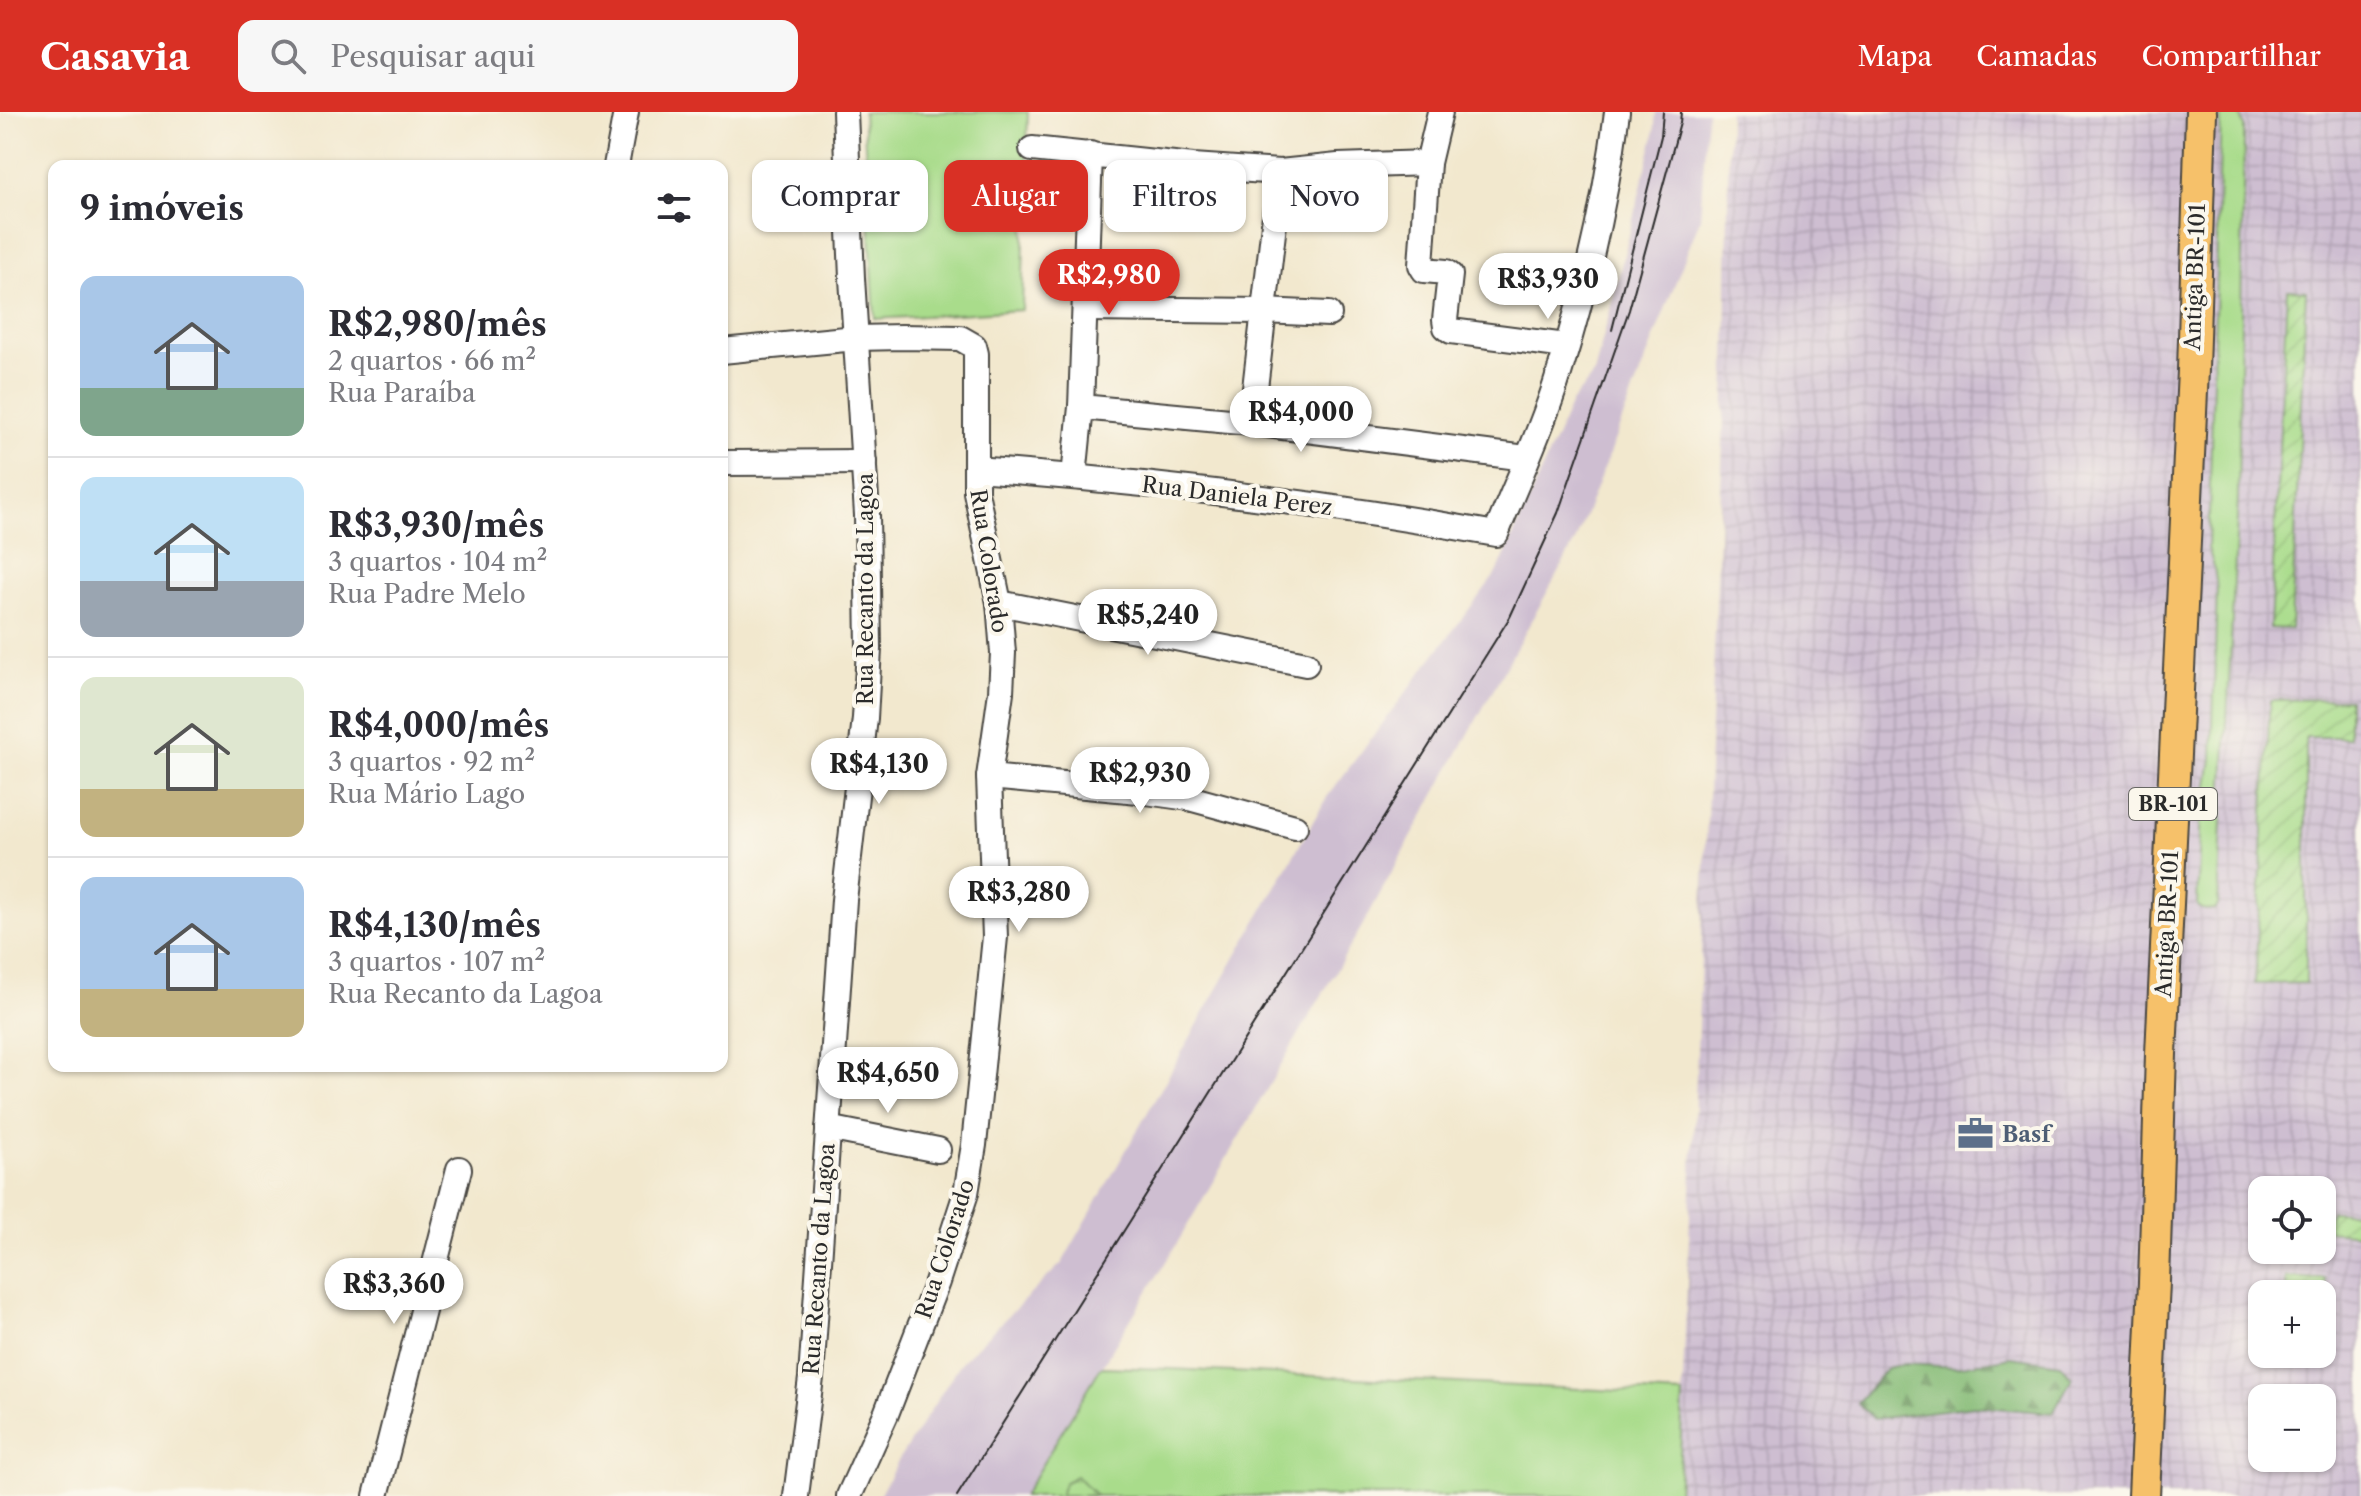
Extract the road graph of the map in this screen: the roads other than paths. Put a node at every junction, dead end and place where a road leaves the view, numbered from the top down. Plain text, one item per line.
1 (626, 112) edge
2 (845, 112) edge
3 (1440, 112) edge
4 (1617, 112) edge
5 (2201, 112) edge
6 (1032, 149) dead end
7 (1090, 154) junction
8 (617, 160) edge
9 (1428, 163) junction
10 (1388, 164) edge
11 (1262, 171) edge
12 (1273, 232) edge
13 (1085, 309) junction
14 (1263, 311) junction
15 (1329, 314) dead end
16 (856, 338) junction
17 (1566, 346) junction
18 (728, 350) edge
19 (1081, 407) junction
20 (1251, 423) junction
21 (1526, 458) junction
22 (864, 462) junction
23 (728, 463) edge
24 (976, 469) junction
25 (1074, 477) junction
26 (999, 603) junction
27 (1306, 664) dead end
28 (989, 777) junction
29 (1295, 827) dead end
30 (828, 1128) junction
31 (938, 1150) dead end
32 (459, 1169) dead end
33 (376, 1496) edge
34 (796, 1496) edge
35 (849, 1496) edge
36 (2144, 1496) edge

1 - 8 street
2 - 16 street, Rua Recanto da Lagoa
3 - 9 street
4 - 17 street
5 - 36 main road, Antiga BR-101 / BR-101
6 - 7 street
7 - 11 street
7 - 13 street
9 - 10 street
9 - 17 street
12 - 14 street
13 - 14 street
13 - 19 street
14 - 15 street
14 - 20 street
16 - 18 street
16 - 22 street, Rua Recanto da Lagoa
16 - 24 street, Rua Colorado
17 - 21 street
19 - 20 street
19 - 25 street
20 - 21 street
21 - 25 street, Rua Daniela Perez
22 - 23 street
22 - 30 street, Rua Recanto da Lagoa
24 - 25 street, Rua Daniela Perez
24 - 26 street, Rua Colorado
26 - 27 street
26 - 28 street, Rua Colorado
28 - 29 street
28 - 35 street, Rua Colorado
30 - 31 street
30 - 34 street, Rua Recanto da Lagoa
32 - 33 street

